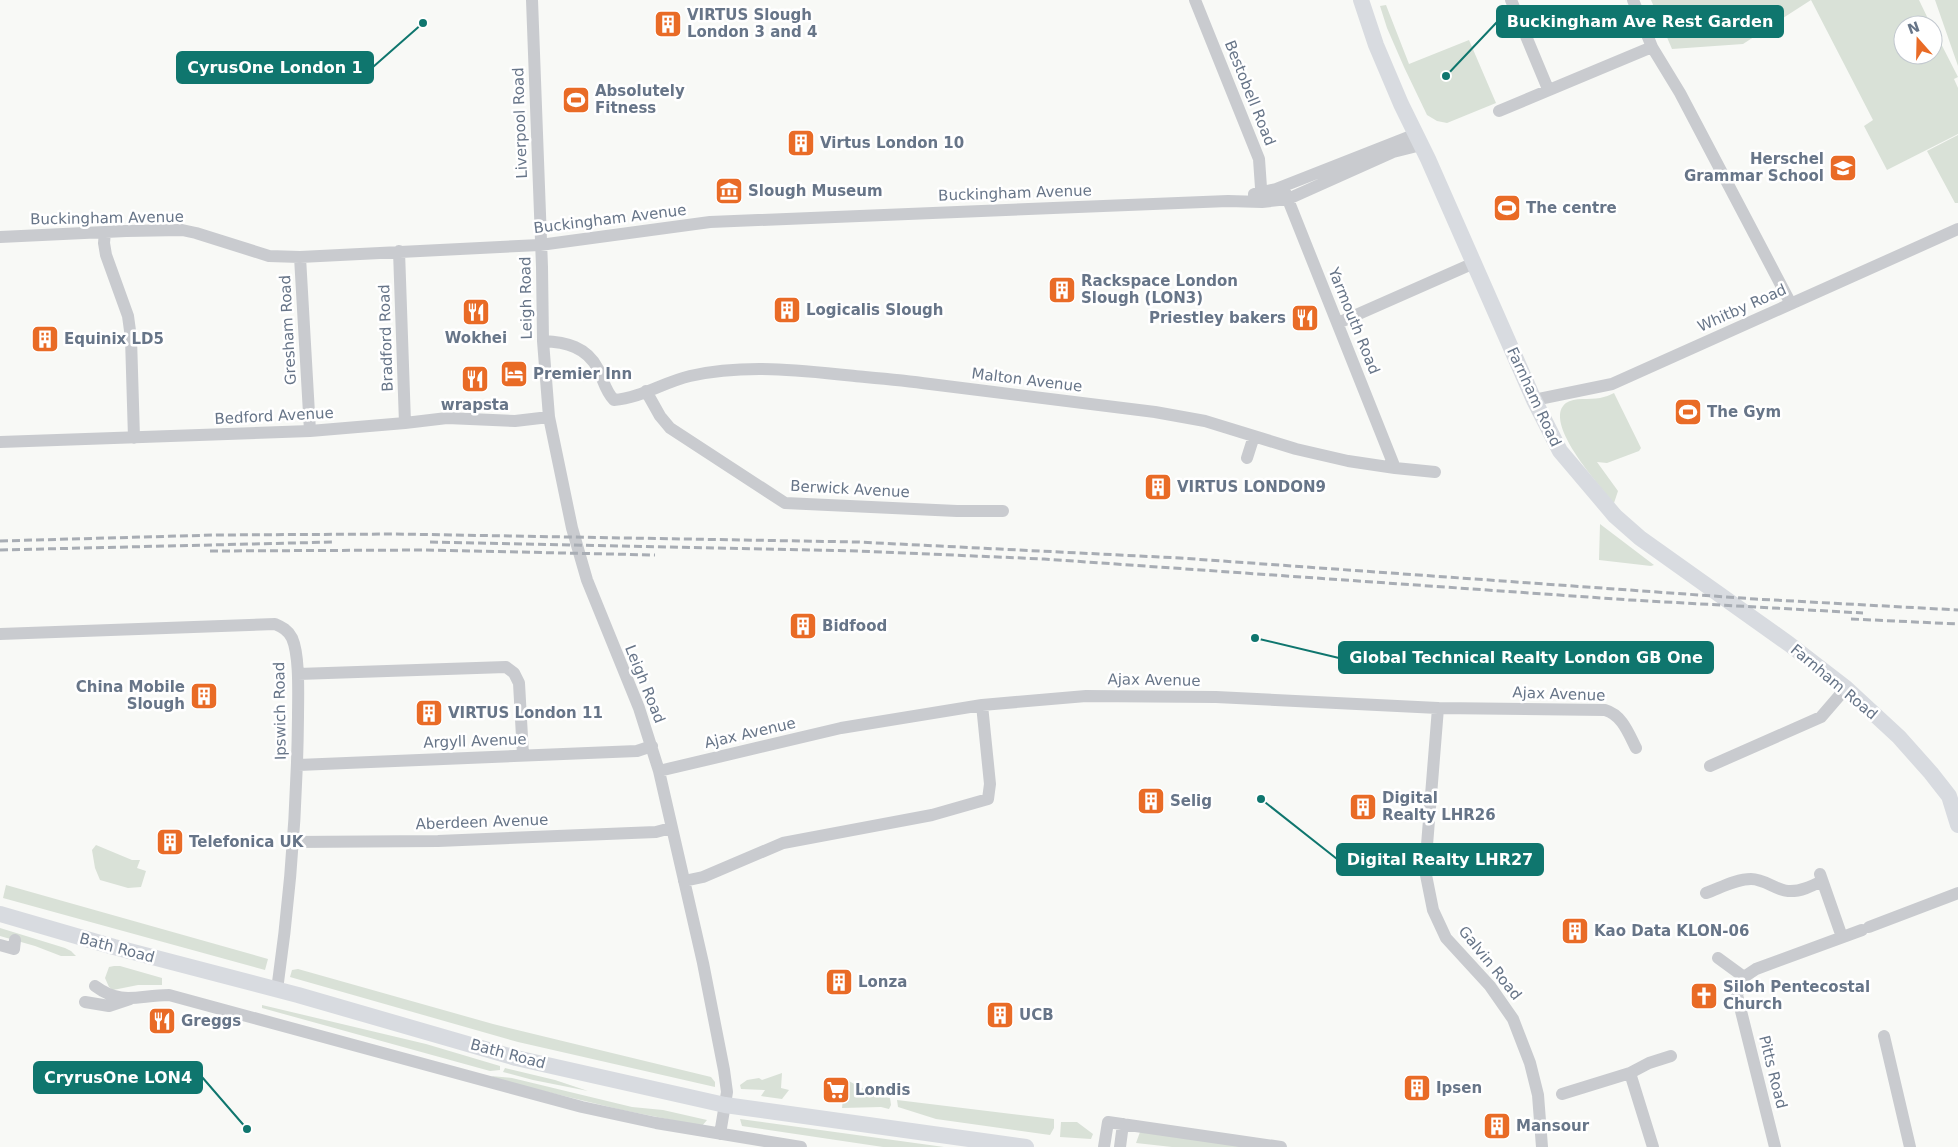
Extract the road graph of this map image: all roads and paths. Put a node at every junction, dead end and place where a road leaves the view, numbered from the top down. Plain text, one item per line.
1 (532, 0) edge
2 (1195, 0) edge
3 (1361, 0) edge
4 (1511, 0) edge
5 (1633, 0) edge
6 (1652, 47) junction
7 (1548, 89) junction
8 (1499, 111) dead end
9 (1418, 140) junction
10 (1283, 186) junction
11 (1261, 197) junction
12 (1288, 199) junction
13 (1958, 229) edge
14 (105, 232) junction
15 (0, 237) edge
16 (540, 246) junction
17 (399, 251) junction
18 (300, 257) junction
19 (1474, 263) junction
20 (1791, 304) junction
21 (1338, 323) junction
22 (543, 341) junction
23 (646, 391) junction
24 (1534, 400) junction
25 (549, 417) junction
26 (405, 424) junction
27 (310, 431) junction
28 (1254, 436) junction
29 (134, 438) junction
30 (0, 442) edge
31 (1247, 458) dead end
32 (1395, 468) junction
33 (1435, 472) dead end
34 (1003, 511) dead end
35 (0, 634) edge
36 (298, 674) junction
37 (1846, 688) junction
38 (982, 706) junction
39 (1438, 708) junction
40 (652, 746) junction
41 (1636, 748) dead end
42 (522, 755) junction
43 (298, 765) junction
44 (1710, 766) dead end
45 (659, 771) junction
46 (1958, 825) edge
47 (671, 828) junction
48 (293, 842) junction
49 (684, 881) junction
50 (1706, 893) dead end
51 (1958, 893) edge
52 (0, 914) edge
53 (1842, 937) junction
54 (16, 940) dead end
55 (0, 945) edge
56 (1718, 958) dead end
57 (1744, 977) junction
58 (95, 986) dead end
59 (277, 990) junction
60 (130, 999) junction
61 (85, 1002) dead end
62 (1884, 1036) dead end
63 (1671, 1056) dead end
64 (1630, 1074) junction
65 (1562, 1094) dead end
66 (725, 1105) junction
67 (1123, 1124) junction
68 (720, 1134) junction
69 (801, 1147) edge
70 (1026, 1147) edge
71 (1104, 1147) edge
72 (1120, 1147) edge
73 (1282, 1147) edge
74 (1542, 1147) edge
75 (1653, 1147) edge
76 (1775, 1147) edge
77 (1910, 1147) edge

1 - 16 street, Liverpool Road
2 - 11 street, Bestobell Road
3 - 9 main road, Farnham Road
4 - 7 street
5 - 6 street
6 - 7 street
6 - 20 street
7 - 8 street
9 - 10 street, Buckingham Avenue
9 - 12 street, Buckingham Avenue
9 - 19 main road, Farnham Road
10 - 11 street, Buckingham Avenue
10 - 12 street, Yarmouth Road
11 - 12 street, Buckingham Avenue
11 - 16 street, Buckingham Avenue
12 - 21 street, Yarmouth Road
13 - 20 street, Whitby Road
14 - 15 street, Buckingham Avenue
14 - 18 street, Buckingham Avenue
14 - 29 street
16 - 17 street, Buckingham Avenue
16 - 22 street, Leigh Road
17 - 18 street, Buckingham Avenue
17 - 26 street, Bradford Road
18 - 27 street, Gresham Road
19 - 21 street
19 - 24 main road, Farnham Road
20 - 24 street, Whitby Road
21 - 32 street, Yarmouth Road
22 - 23 street, Malton Avenue
22 - 25 street, Leigh Road
23 - 28 street, Malton Avenue
23 - 34 street, Berwick Avenue
24 - 37 main road, Farnham Road
25 - 26 street, Bedford Avenue
25 - 40 street, Leigh Road
26 - 27 street, Bedford Avenue
27 - 29 street, Bedford Avenue
28 - 31 street
28 - 32 street, Malton Avenue
29 - 30 street, Bedford Avenue
32 - 33 street, Malton Avenue
35 - 36 street, Ipswich Road
36 - 42 street
36 - 43 street, Ipswich Road
37 - 44 street
37 - 46 main road, Farnham Road
38 - 39 street, Ajax Avenue
38 - 45 street, Ajax Avenue
38 - 49 street
39 - 41 street, Ajax Avenue
39 - 74 street, Galvin Road
40 - 42 street, Argyll Avenue
40 - 45 street, Leigh Road
42 - 43 street, Argyll Avenue
43 - 48 street, Ipswich Road
45 - 47 street, Leigh Road
47 - 48 street, Aberdeen Avenue
47 - 49 street, Leigh Road
48 - 59 street, Ipswich Road
49 - 66 street, Leigh Road
50 - 53 street
51 - 53 street
52 - 59 main road, Bath Road
53 - 57 street
54 - 55 street
56 - 57 street
57 - 76 street, Pitts Road
58 - 60 street
59 - 66 main road, Bath Road
60 - 61 street
60 - 68 street
62 - 77 street
63 - 64 street
64 - 65 street
64 - 75 street
66 - 68 street, Leigh Road
66 - 70 main road, Bath Road
67 - 71 street
67 - 72 street
67 - 73 street
68 - 69 street

